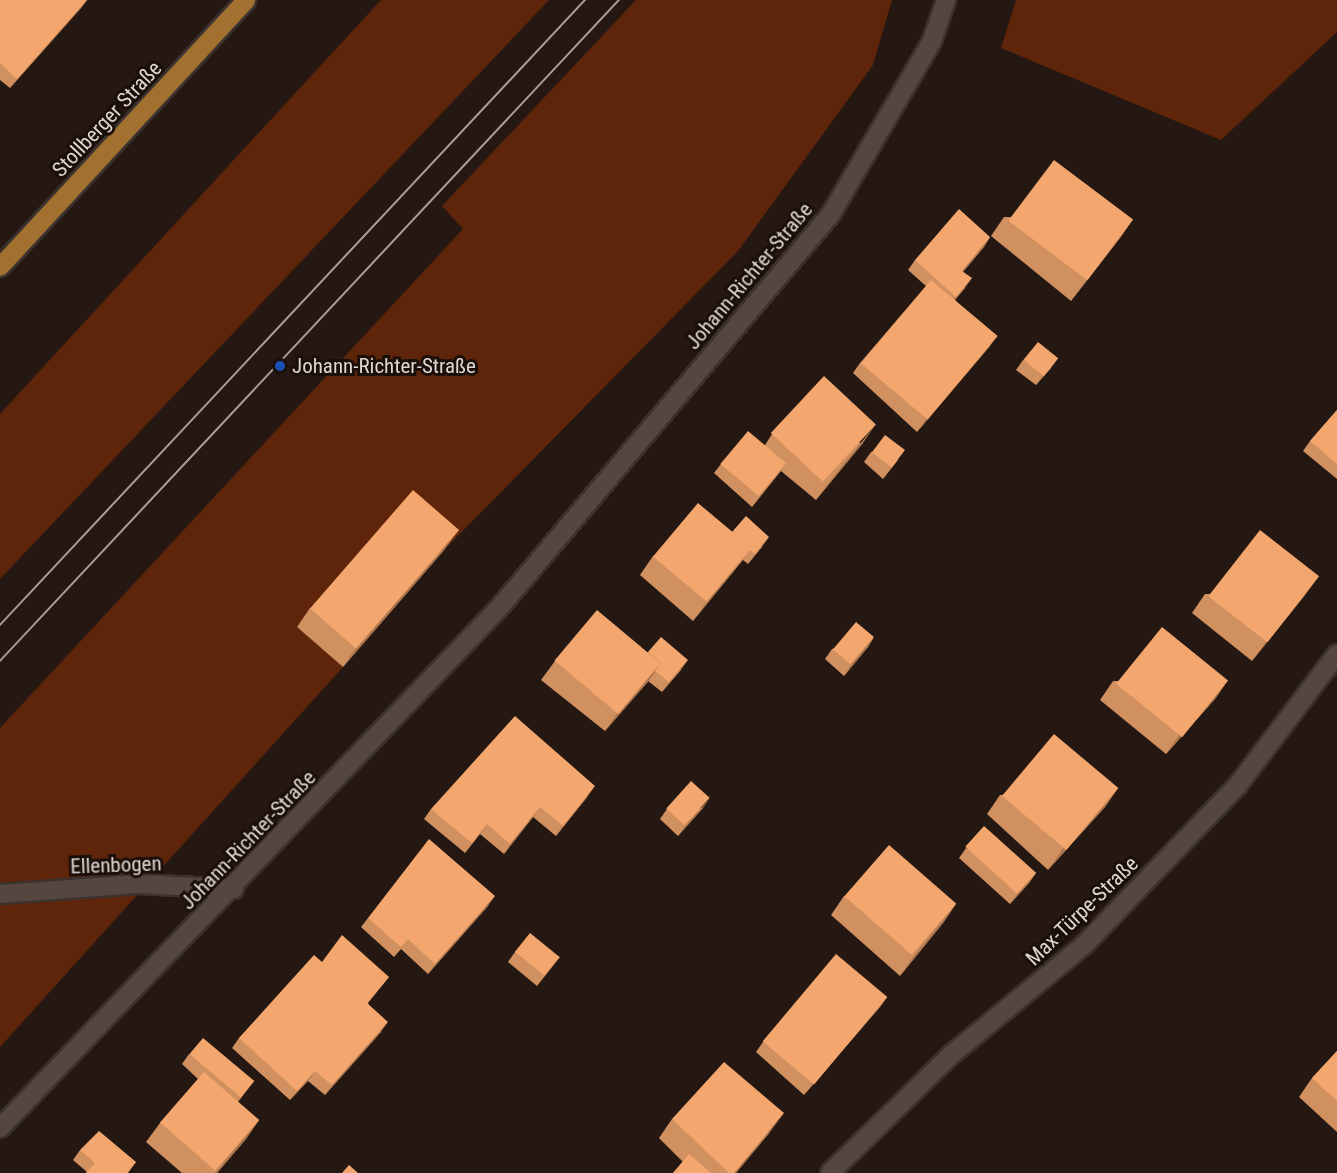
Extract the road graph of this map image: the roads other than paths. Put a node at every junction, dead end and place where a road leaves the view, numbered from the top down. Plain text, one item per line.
1 (246, 0) edge
2 (946, 0) edge
3 (0, 267) edge
4 (1337, 654) edge
5 (234, 889) junction
6 (0, 894) edge
7 (0, 1128) edge
8 (830, 1173) edge

1 - 3 main road, Stollberger Straße
2 - 5 street, Johann-Richter-Straße
4 - 8 street, Max-Türpe-Straße
5 - 6 street, Ellenbogen
5 - 7 street, Johann-Richter-Straße

